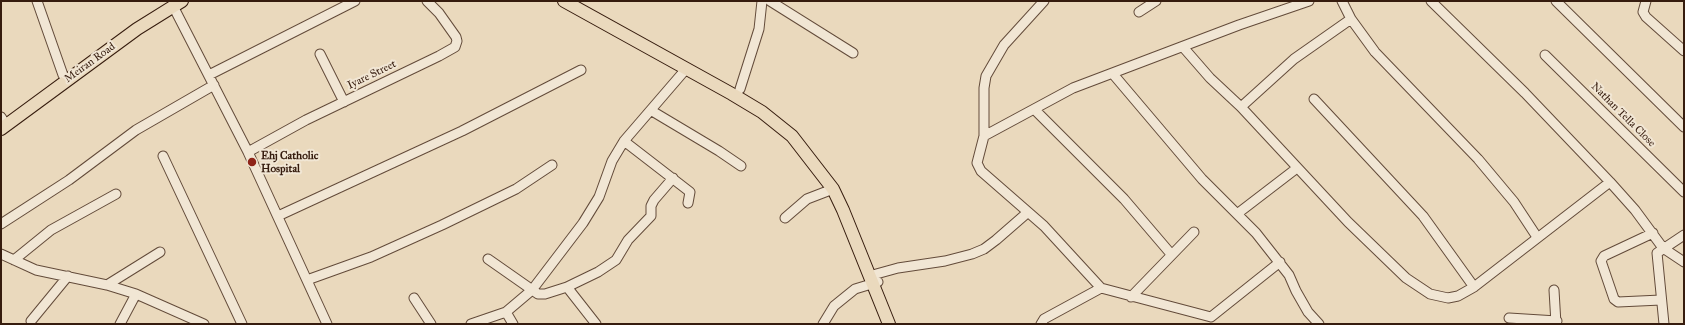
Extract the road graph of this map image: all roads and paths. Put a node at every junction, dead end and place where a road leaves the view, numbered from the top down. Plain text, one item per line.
1 (37, 1) edge
2 (355, 1) edge
3 (427, 1) edge
4 (564, 1) edge
5 (579, 1) edge
6 (762, 1) edge
7 (770, 1) edge
8 (1044, 1) edge
9 (1156, 1) edge
10 (1309, 1) edge
11 (1342, 1) edge
12 (1431, 1) edge
13 (1556, 1) edge
14 (1646, 1) edge
15 (176, 3) edge
16 (1139, 12) dead end
17 (1351, 19) junction
18 (1183, 47) junction
19 (1684, 50) edge
20 (853, 53) dead end
21 (320, 54) dead end
22 (1545, 55) dead end
23 (686, 69) junction
24 (580, 70) dead end
25 (699, 71) junction
26 (1113, 74) junction
27 (64, 75) junction
28 (209, 76) junction
29 (214, 85) junction
30 (740, 89) junction
31 (1314, 99) dead end
32 (344, 102) junction
33 (1241, 107) junction
34 (1034, 109) junction
35 (652, 110) junction
36 (1, 122) edge
37 (1684, 127) edge
38 (984, 136) junction
39 (624, 141) junction
40 (248, 152) junction
41 (163, 156) dead end
42 (552, 165) dead end
43 (741, 166) dead end
44 (1297, 168) junction
45 (673, 178) junction
46 (1610, 182) junction
47 (837, 192) junction
48 (1684, 192) edge
49 (116, 194) dead end
50 (688, 203) dead end
51 (1027, 213) junction
52 (1237, 214) junction
53 (278, 216) junction
54 (785, 218) dead end
55 (1, 224) edge
56 (1194, 232) dead end
57 (1653, 233) junction
58 (1684, 235) edge
59 (1538, 236) junction
60 (1663, 248) junction
61 (160, 252) dead end
62 (1, 254) edge
63 (1171, 254) junction
64 (488, 259) dead end
65 (14, 260) junction
66 (1280, 262) junction
67 (1684, 262) edge
68 (68, 276) junction
69 (874, 279) junction
70 (306, 280) junction
71 (107, 285) junction
72 (567, 287) junction
73 (1474, 287) junction
74 (1101, 288) junction
75 (532, 290) junction
76 (1554, 290) dead end
77 (136, 294) junction
78 (1131, 297) junction
79 (414, 298) dead end
80 (1661, 300) junction
81 (506, 312) junction
82 (1509, 318) dead end
83 (31, 321) dead end
84 (1557, 323) edge
85 (120, 324) edge
86 (204, 324) edge
87 (242, 324) edge
88 (326, 324) edge
89 (431, 324) edge
90 (471, 324) edge
91 (513, 324) edge
92 (596, 324) edge
93 (823, 324) edge
94 (889, 324) edge
95 (895, 324) edge
96 (1041, 324) edge
97 (1318, 324) edge
98 (1664, 324) edge

1 - 27 street
2 - 28 street
3 - 32 street, Iyare Street
4 - 23 main road
5 - 25 main road
6 - 30 street
7 - 20 street
8 - 38 street
9 - 16 street
10 - 18 street
11 - 17 street
12 - 46 street
13 - 37 street
14 - 19 street
15 - 27 main road, Meiran Road
15 - 28 street
15 - 36 main road, Meiran Road
17 - 33 street
17 - 59 street
18 - 26 street
18 - 33 street
21 - 32 street
22 - 48 street, Nathan Tella Close
23 - 25 main road
23 - 35 street
24 - 53 street
25 - 30 main road
25 - 47 main road
26 - 34 street
26 - 52 street
27 - 36 main road, Meiran Road
28 - 29 street
29 - 40 street
29 - 55 street
30 - 47 main road
31 - 73 street
32 - 40 street, Iyare Street
33 - 44 street
34 - 38 street
34 - 63 street
35 - 39 street
35 - 43 street
38 - 51 street
39 - 45 street
39 - 75 street
40 - 53 street
41 - 87 street
42 - 70 street
44 - 52 street
44 - 73 street
45 - 50 street
45 - 72 street
46 - 57 street
46 - 59 street
47 - 54 street
47 - 69 main road
49 - 65 street
51 - 69 street
51 - 74 street
52 - 66 street
53 - 70 street
56 - 63 street
57 - 60 street
57 - 80 street
58 - 60 street
59 - 73 street
60 - 67 street
60 - 80 street
61 - 71 street
62 - 65 street
63 - 78 street
64 - 75 street
65 - 68 street
66 - 78 street
66 - 97 street
68 - 71 street
68 - 83 street
69 - 93 street
69 - 94 main road
69 - 95 main road
70 - 88 street
71 - 77 street
72 - 75 street
72 - 92 street
74 - 78 street
74 - 96 street
75 - 81 street
76 - 84 street
77 - 85 street
77 - 86 street
79 - 89 street
80 - 98 street
81 - 90 street
81 - 91 street
82 - 84 street

